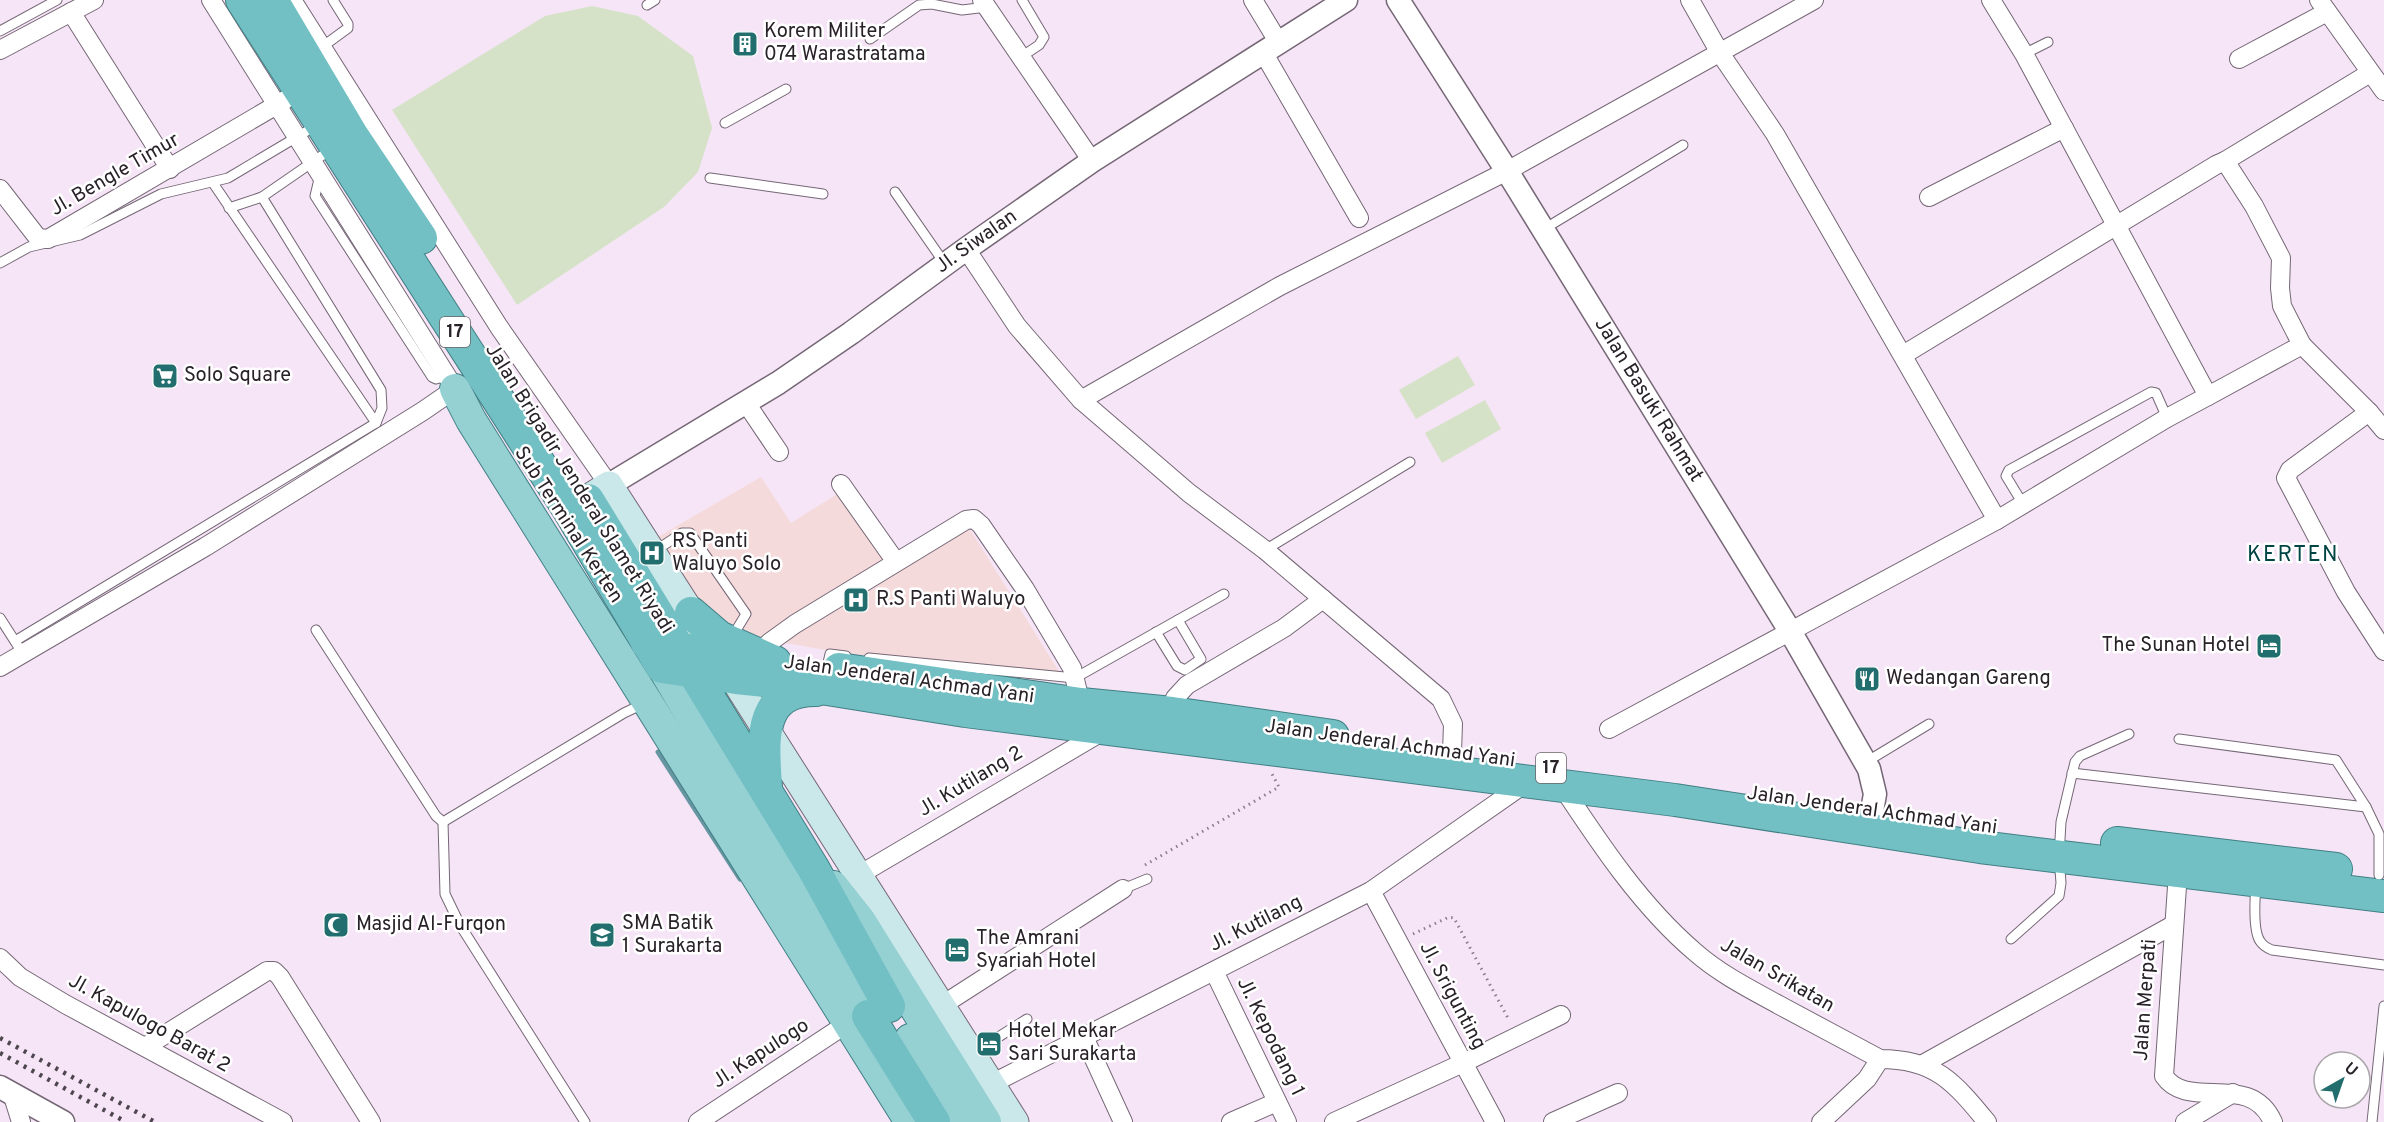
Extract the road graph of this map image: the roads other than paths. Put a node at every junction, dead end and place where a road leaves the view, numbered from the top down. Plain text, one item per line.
1 (94, 0) edge
2 (212, 0) edge
3 (242, 0) edge
4 (272, 0) edge
5 (292, 0) edge
6 (333, 0) edge
7 (1022, 0) edge
8 (1253, 0) edge
9 (1346, 0) edge
10 (1398, 0) edge
11 (1690, 0) edge
12 (1814, 0) edge
13 (1991, 0) edge
14 (984, 4) edge
15 (64, 6) edge
16 (2323, 6) edge
17 (0, 31) edge
18 (870, 39) dead end
19 (2048, 42) dead end
20 (322, 47) junction
21 (1271, 48) junction
22 (0, 50) edge
23 (1720, 52) junction
24 (2024, 54) junction
25 (1021, 57) junction
26 (2239, 59) dead end
27 (2370, 73) junction
28 (786, 89) dead end
29 (2384, 91) edge
30 (281, 103) junction
31 (725, 123) dead end
32 (2064, 128) junction
33 (330, 139) junction
34 (1683, 144) dead end
35 (1092, 161) junction
36 (2225, 161) junction
37 (170, 169) junction
38 (1507, 171) junction
39 (710, 178) dead end
40 (213, 183) junction
41 (0, 189) edge
42 (896, 192) dead end
43 (823, 194) dead end
44 (262, 197) junction
45 (1929, 197) dead end
46 (228, 208) junction
47 (1359, 218) dead end
48 (2117, 227) junction
49 (1543, 230) junction
50 (966, 249) junction
51 (0, 263) edge
52 (945, 264) junction
53 (2302, 345) junction
54 (1904, 355) junction
55 (483, 383) junction
56 (448, 388) junction
57 (2208, 396) junction
58 (1081, 400) junction
59 (746, 403) junction
60 (2369, 412) junction
61 (2167, 417) junction
62 (486, 422) dead end
63 (376, 423) junction
64 (2383, 427) edge
65 (779, 452) dead end
66 (1410, 462) dead end
67 (841, 484) dead end
68 (598, 492) junction
69 (2023, 504) junction
70 (1996, 520) junction
71 (1265, 550) junction
72 (653, 553) junction
73 (896, 562) junction
74 (1224, 594) dead end
75 (1323, 599) junction
76 (691, 612) joint
77 (0, 618) edge
78 (608, 619) dead end
79 (1178, 620) junction
80 (316, 630) dead end
81 (1790, 630) junction
82 (1156, 632) junction
83 (20, 648) junction
84 (2384, 651) edge
85 (864, 657) dead end
86 (708, 658) junction
87 (0, 668) edge
88 (906, 670) junction
89 (838, 671) junction
90 (969, 685) junction
91 (1078, 691) junction
92 (648, 702) junction
93 (1172, 713) junction
94 (1929, 724) dead end
95 (766, 727) junction
96 (1106, 729) junction
97 (1609, 729) dead end
98 (2129, 735) dead end
99 (1453, 738) junction
100 (2179, 739) dead end
101 (2072, 773) junction
102 (1527, 782) junction
103 (1561, 785) junction
104 (766, 790) junction
105 (1870, 791) junction
106 (2366, 807) junction
107 (443, 822) junction
108 (2060, 838) junction
109 (813, 868) junction
110 (2178, 872) junction
111 (859, 875) junction
112 (2382, 876) edge
113 (1147, 879) dead end
114 (2256, 882) junction
115 (1123, 889) joint
116 (1371, 891) junction
117 (2173, 925) junction
118 (2011, 939) dead end
119 (0, 958) edge
120 (2384, 965) edge
121 (1214, 971) junction
122 (941, 1006) junction
123 (2384, 1006) edge
124 (869, 1015) junction
125 (1561, 1015) dead end
126 (1027, 1019) dead end
127 (1084, 1037) junction
128 (145, 1047) junction
129 (971, 1054) junction
130 (1880, 1059) junction
131 (1463, 1064) junction
132 (1923, 1064) junction
133 (6, 1090) edge
134 (2233, 1093) junction
135 (1618, 1094) dead end
136 (1277, 1102) junction
137 (977, 1107) edge
138 (2374, 1107) junction
139 (2384, 1108) edge
140 (21, 1122) edge
141 (63, 1122) edge
142 (283, 1122) edge
143 (371, 1122) edge
144 (585, 1122) edge
145 (698, 1122) edge
146 (910, 1122) edge
147 (934, 1122) edge
148 (1015, 1122) edge
149 (1123, 1122) edge
150 (1230, 1122) edge
151 (1287, 1122) edge
152 (1334, 1122) edge
153 (1495, 1122) edge
154 (1553, 1122) edge
155 (1821, 1122) edge
156 (1987, 1122) edge
157 (2185, 1122) edge
158 (2273, 1122) edge
159 (2372, 1122) edge

1 - 15 street
2 - 30 street
3 - 30 highway, Jalan Brigadir Jenderal Slamet Riyadi / 17
4 - 33 highway, Jalan Brigadir Jenderal Slamet Riyadi / 17
5 - 20 street
6 - 20 lane
7 - 25 lane
8 - 21 street
9 - 21 street, Jl. Siwalan
10 - 38 street, Jalan Basuki Rahmat
11 - 23 street
12 - 23 street
13 - 24 street
14 - 18 lane
14 - 25 street
15 - 17 lane
15 - 22 street
15 - 37 street
16 - 26 street
16 - 27 street
19 - 24 lane
20 - 33 street
21 - 35 street, Jl. Siwalan
21 - 47 street
23 - 38 street
23 - 54 street
24 - 32 street
25 - 35 street
27 - 29 street
27 - 36 street
28 - 31 lane
30 - 33 highway, Jalan Brigadir Jenderal Slamet Riyadi / 17
30 - 37 street, Jl. Bengle Timur
32 - 45 street
32 - 48 street
33 - 40 lane
33 - 44 lane
33 - 55 highway, Jalan Brigadir Jenderal Slamet Riyadi / 17
33 - 56 street
33 - 68 highway, Jalan Brigadir Jenderal Slamet Riyadi / 17
34 - 49 lane
35 - 50 street, Jl. Siwalan
36 - 48 street
36 - 53 street
37 - 41 street, Jl. Bengle Timur
38 - 49 street, Jalan Basuki Rahmat
38 - 58 street
39 - 43 lane
40 - 46 lane
40 - 51 lane
42 - 52 lane
44 - 46 lane
44 - 63 lane
46 - 63 lane
48 - 54 street
48 - 57 street
49 - 81 street, Jalan Basuki Rahmat
50 - 52 street, Jl. Siwalan
50 - 58 street
52 - 59 street, Jl. Siwalan
53 - 57 street
53 - 60 street
54 - 70 street
55 - 56 main road
55 - 86 highway, Jalan Brigadir Jenderal Slamet Riyadi / 17
56 - 83 street
56 - 92 main road
57 - 61 street
58 - 71 street
59 - 65 street
59 - 68 street, Jl. Siwalan
60 - 64 street
60 - 84 street
61 - 69 street
61 - 69 lane
62 - 78 lane, Sub Terminal Kerten
63 - 83 lane
66 - 71 lane
67 - 73 street
68 - 72 main road
68 - 86 highway, Jalan Brigadir Jenderal Slamet Riyadi / 17
69 - 70 street
70 - 81 street
71 - 75 street
72 - 76 main road
72 - 86 lane
73 - 86 street
73 - 91 street
74 - 79 lane
75 - 93 street
75 - 99 street
76 - 86 highway
77 - 83 lane
79 - 82 lane
79 - 82 lane
80 - 107 lane
81 - 97 street
81 - 105 street, Jalan Basuki Rahmat
82 - 91 lane
83 - 87 street
85 - 88 lane
86 - 89 highway, Jalan Jenderal Achmad Yani / 17
86 - 89 highway, Jalan Jenderal Achmad Yani / 17
86 - 95 main road
86 - 104 highway
86 - 124 main road
88 - 89 highway, Jalan Jenderal Achmad Yani / 17
88 - 90 highway, Jalan Jenderal Achmad Yani / 17
89 - 90 highway, Jalan Jenderal Achmad Yani / 17
89 - 95 highway
90 - 91 highway, Jalan Jenderal Achmad Yani / 17
90 - 96 highway, Jalan Jenderal Achmad Yani / 17
91 - 93 highway, Jalan Jenderal Achmad Yani / 17
92 - 107 lane
92 - 124 main road
93 - 99 highway, Jalan Jenderal Achmad Yani / 17
94 - 105 lane
95 - 104 highway
95 - 111 main road
96 - 102 highway, Jalan Jenderal Achmad Yani / 17
96 - 111 street, Jl. Kutilang 2
98 - 101 lane
99 - 105 highway, Jalan Jenderal Achmad Yani / 17
100 - 106 lane
101 - 106 lane
101 - 108 lane
102 - 103 highway, Jalan Jenderal Achmad Yani / 17
102 - 116 street, Jl. Kutilang
103 - 105 highway, Jalan Jenderal Achmad Yani / 17
103 - 130 street, Jalan Srikatan
104 - 109 highway
105 - 108 highway, Jalan Jenderal Achmad Yani / 17
106 - 112 lane
107 - 144 lane
108 - 110 highway, Jalan Jenderal Achmad Yani / 17
108 - 112 highway, Jalan Jenderal Achmad Yani / 17
108 - 118 lane
109 - 124 highway
109 - 137 main road
110 - 114 highway, Jalan Jenderal Achmad Yani / 17
110 - 117 street, Jalan Merpati
111 - 122 main road
112 - 114 highway, Jalan Jenderal Achmad Yani / 17
113 - 115 lane
114 - 120 lane
115 - 122 street
116 - 121 street, Jl. Kutilang
116 - 131 street, Jl. Srigunting
117 - 132 street
117 - 134 street, Jalan Merpati
119 - 128 street, Jl. Kapulogo Barat 2
121 - 127 street, Jl. Kutilang
121 - 136 street, Jl. Kepodang 1
122 - 129 main road
123 - 138 lane
124 - 137 main road
124 - 145 street, Jl. Kapulogo
124 - 146 main road
124 - 147 highway
125 - 131 street
126 - 129 lane
127 - 137 street, Jl. Kutilang
127 - 149 street
128 - 142 street, Jl. Kapulogo Barat 2
128 - 143 street
129 - 137 main road
130 - 132 street, Jalan Srikatan
130 - 155 street
131 - 152 street
131 - 153 street, Jl. Srigunting
132 - 156 street, Jalan Srikatan
133 - 140 street
133 - 141 street
134 - 157 street
134 - 158 street, Jalan Merpati
135 - 154 street
136 - 150 street
136 - 151 street, Jl. Kepodang 1
137 - 148 main road
138 - 139 lane
138 - 159 lane

